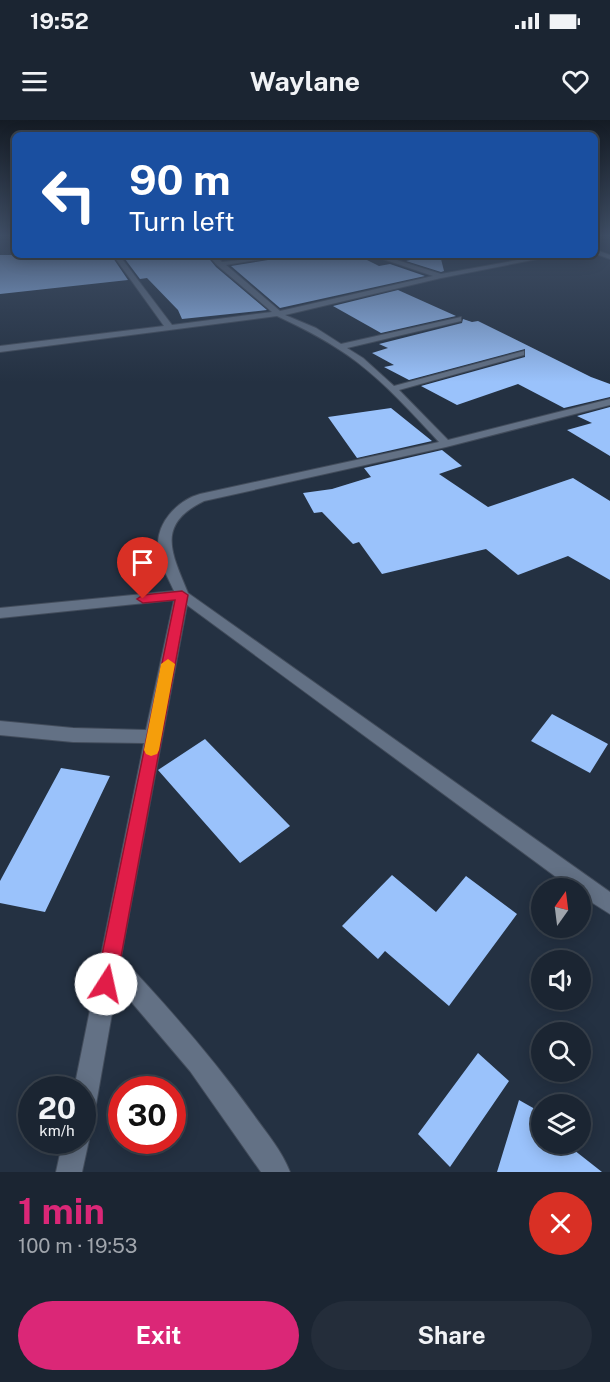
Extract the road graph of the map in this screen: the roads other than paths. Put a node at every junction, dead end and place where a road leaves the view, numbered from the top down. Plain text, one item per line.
1 (138, 284) edge
2 (243, 284) edge
3 (406, 284) edge
4 (278, 314) junction
5 (458, 319) dead end
6 (170, 328) junction
7 (341, 347) junction
8 (0, 349) edge
9 (521, 353) dead end
10 (393, 389) junction
11 (610, 402) edge
12 (446, 444) junction
13 (182, 595) junction
14 (0, 613) edge
15 (0, 728) edge
16 (154, 736) junction
17 (610, 904) edge
18 (110, 961) junction
19 (88, 1076) edge
20 (73, 1154) edge
21 (69, 1172) edge
22 (277, 1172) edge

1 - 6 street
2 - 4 street
3 - 4 street
4 - 6 street
4 - 7 street
5 - 7 street
6 - 8 street
7 - 10 street
9 - 10 street
10 - 12 street
11 - 12 street
12 - 13 street
13 - 14 street
13 - 16 street
13 - 17 street
15 - 16 street
16 - 18 street
18 - 19 street
18 - 22 street
20 - 21 street

